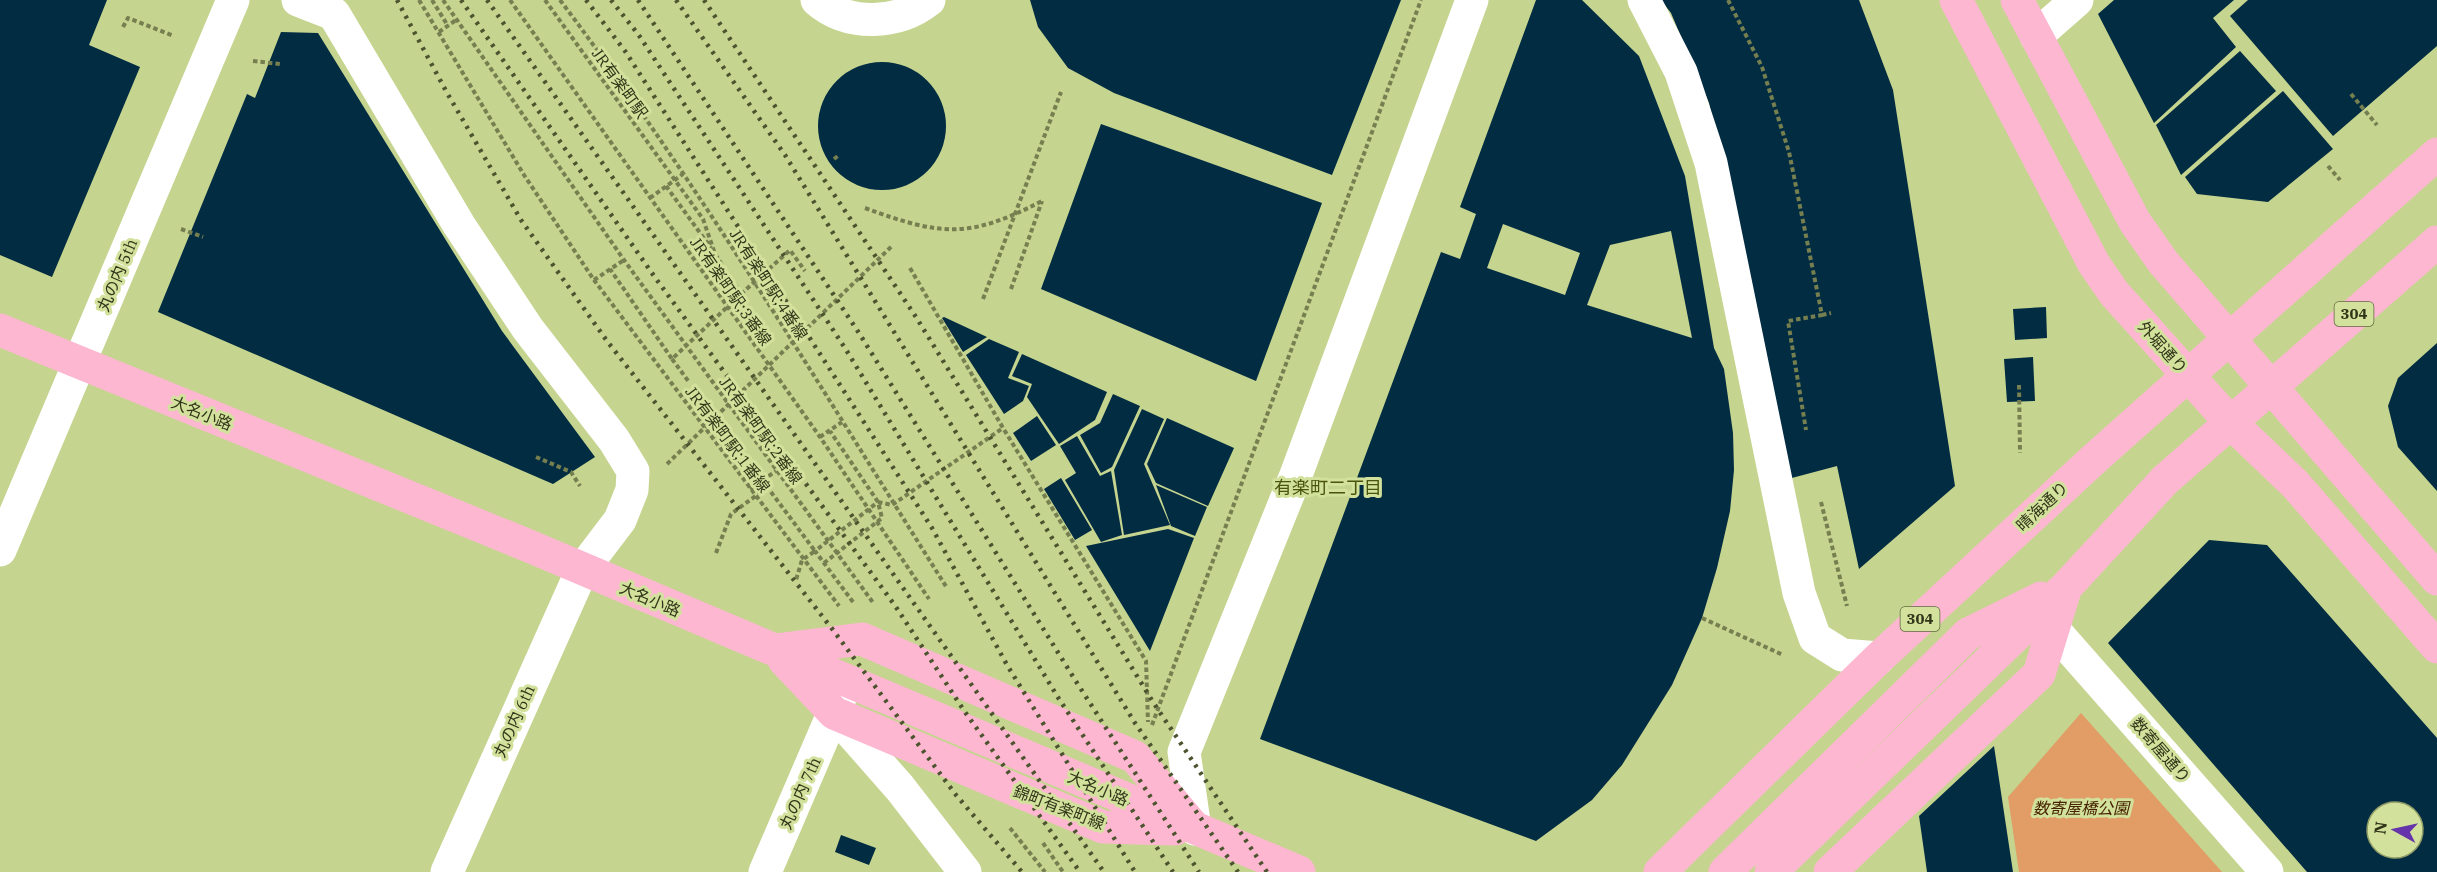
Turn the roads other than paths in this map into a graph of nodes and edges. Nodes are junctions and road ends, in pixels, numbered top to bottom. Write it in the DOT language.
graph roads {
  1 [pos="243,0"];
  2 [pos="298,0"];
  3 [pos="817,0"];
  4 [pos="929,0"];
  5 [pos="1472,0"];
  6 [pos="1644,0"];
  7 [pos="1956,0"];
  8 [pos="2017,0"];
  9 [pos="2077,0"];
  10 [pos="227,14"];
  11 [pos="2036,36"];
  12 [pos="2437,154"];
  13 [pos="2437,242"];
  14 [pos="0,330"];
  15 [pos="2229,339"];
  16 [pos="78,364"];
  17 [pos="2188,375"];
  18 [pos="2273,386"];
  19 [pos="2230,422"];
  20 [pos="0,550"];
  21 [pos="582,570"];
  22 [pos="2437,579"];
  23 [pos="2067,586"];
  24 [pos="2053,629"];
  25 [pos="2437,647"];
  26 [pos="774,650"];
  27 [pos="1879,658"];
  28 [pos="846,682"];
  29 [pos="834,713"];
  30 [pos="1195,829"];
  31 [pos="1836,870"];
  32 [pos="447,872"];
  33 [pos="765,872"];
  34 [pos="965,872"];
  35 [pos="1299,872"];
  36 [pos="1660,872"];
  37 [pos="1725,872"];
  38 [pos="1771,872"];
  39 [pos="2267,872"];
  1 -- 10 [label="street, 丸の内 5th"];
  2 -- 21 [label="street, 丸の内 6th"];
  3 -- 4 [label="street"];
  5 -- 30 [label="street"];
  6 -- 27 [label="street"];
  7 -- 17 [label="main road, 外堀通り"];
  8 -- 11 [label="main road"];
  9 -- 11 [label="street"];
  10 -- 16 [label="street, 丸の内 5th"];
  11 -- 15 [label="main road"];
  12 -- 15 [label="main road, 晴海通り / 304"];
  13 -- 18 [label="main road, 304"];
  14 -- 16 [label="main road, 大名小路"];
  15 -- 17 [label="main road, 晴海通り / 304"];
  15 -- 18 [label="main road"];
  16 -- 20 [label="street, 丸の内 5th"];
  16 -- 21 [label="main road, 大名小路"];
  17 -- 19 [label="main road, 外堀通り"];
  17 -- 27 [label="main road, 晴海通り / 304"];
  18 -- 19 [label="main road, 304"];
  18 -- 22 [label="main road"];
  19 -- 23 [label="main road, 304"];
  19 -- 25 [label="main road, 外堀通り"];
  21 -- 26 [label="main road, 大名小路"];
  21 -- 32 [label="street, 丸の内 6th"];
  23 -- 24 [label="main road, 304"];
  23 -- 37 [label="main road, 304"];
  23 -- 38 [label="main road, 304"];
  24 -- 31 [label="main road, 304"];
  24 -- 39 [label="street, 数寄屋通り"];
  26 -- 28 [label="main road, 大名小路"];
  26 -- 29 [label="main road, 錦町有楽町線"];
  26 -- 30 [label="main road"];
  27 -- 36 [label="main road, 晴海通り / 304"];
  28 -- 29 [label="street, 丸の内 7th"];
  28 -- 30 [label="main road, 大名小路"];
  29 -- 30 [label="main road, 錦町有楽町線"];
  29 -- 33 [label="street, 丸の内 7th"];
  29 -- 34 [label="street"];
  30 -- 35 [label="main road, 大名小路"];
}
